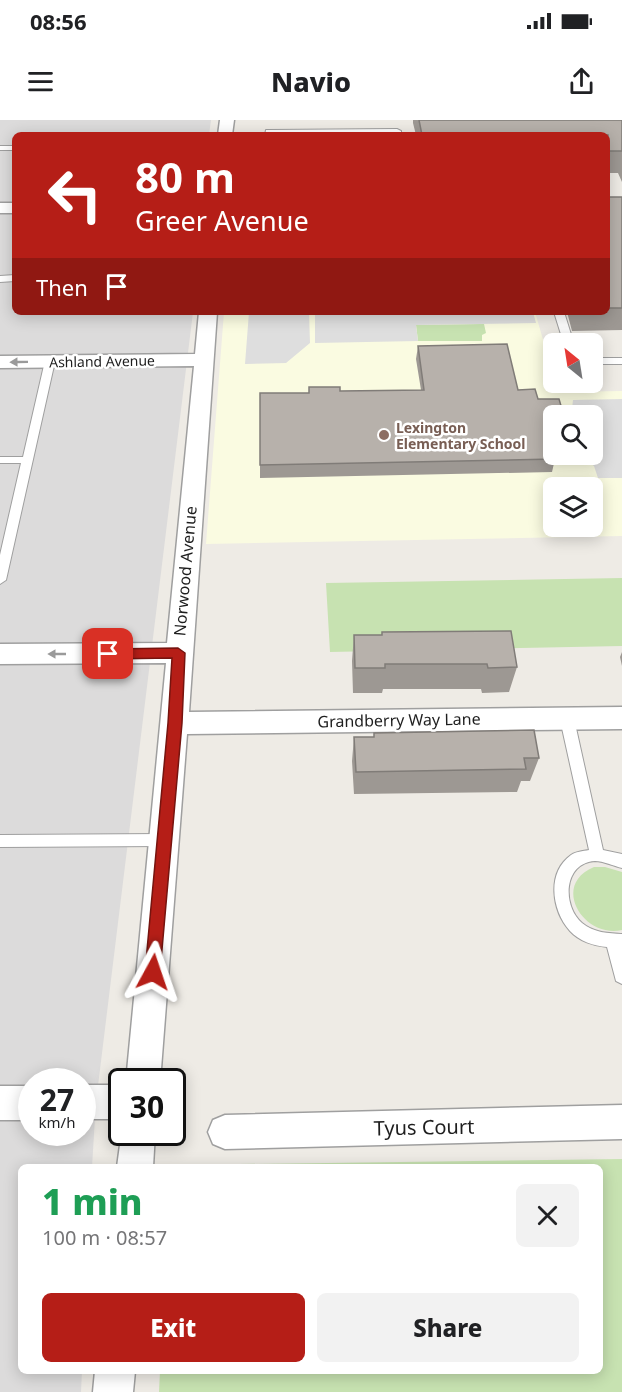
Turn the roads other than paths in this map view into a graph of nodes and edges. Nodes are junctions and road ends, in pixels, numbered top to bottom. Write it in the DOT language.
graph roads {
  1 [pos="269,132"];
  2 [pos="397,132"];
  3 [pos="208,315"];
  4 [pos="560,315"];
  5 [pos="566,333"];
  6 [pos="203,360"];
  7 [pos="50,361"];
  8 [pos="622,361"];
  9 [pos="0,362"];
  10 [pos="603,362"];
  11 [pos="27,459"];
  12 [pos="0,460"];
  13 [pos="0,580"];
  14 [pos="178,653"];
  15 [pos="0,654"];
  16 [pos="622,718"];
  17 [pos="567,719"];
  18 [pos="175,723"];
  19 [pos="164,840"];
  20 [pos="0,841"];
  21 [pos="597,855"];
  22 [pos="622,861"];
  23 [pos="618,942"];
  24 [pos="622,976"];
  25 [pos="143,1068"];
  26 [pos="18,1102"];
  27 [pos="0,1103"];
  28 [pos="622,1122"];
  29 [pos="225,1132"];
  30 [pos="137,1146"];
  31 [pos="135,1164"];
  32 [pos="115,1374"];
  33 [pos="113,1392"];
  1 -- 2 [label="lane"];
  3 -- 6 [label="street, Norwood Avenue"];
  4 -- 5 [label="lane"];
  6 -- 7 [label="street, Ashland Avenue"];
  6 -- 14 [label="street, Norwood Avenue"];
  7 -- 9 [label="street, Ashland Avenue, one-way"];
  7 -- 11 [label="lane"];
  8 -- 10 [label="lane"];
  11 -- 12 [label="lane"];
  11 -- 13 [label="lane"];
  14 -- 15 [label="street, one-way"];
  14 -- 18 [label="street, Norwood Avenue"];
  16 -- 17 [label="street, Grandberry Way Lane"];
  17 -- 18 [label="street, Grandberry Way Lane"];
  17 -- 21 [label="lane"];
  18 -- 19 [label="street, Norwood Avenue"];
  19 -- 20 [label="lane"];
  19 -- 25 [label="street, Norwood Avenue"];
  21 -- 22 [label="lane"];
  21 -- 23 [label="lane"];
  23 -- 24 [label="lane"];
  26 -- 27 [label="street"];
  28 -- 29 [label="street, Tyus Court"];
  30 -- 31 [label="street"];
  32 -- 33 [label="street"];
}
